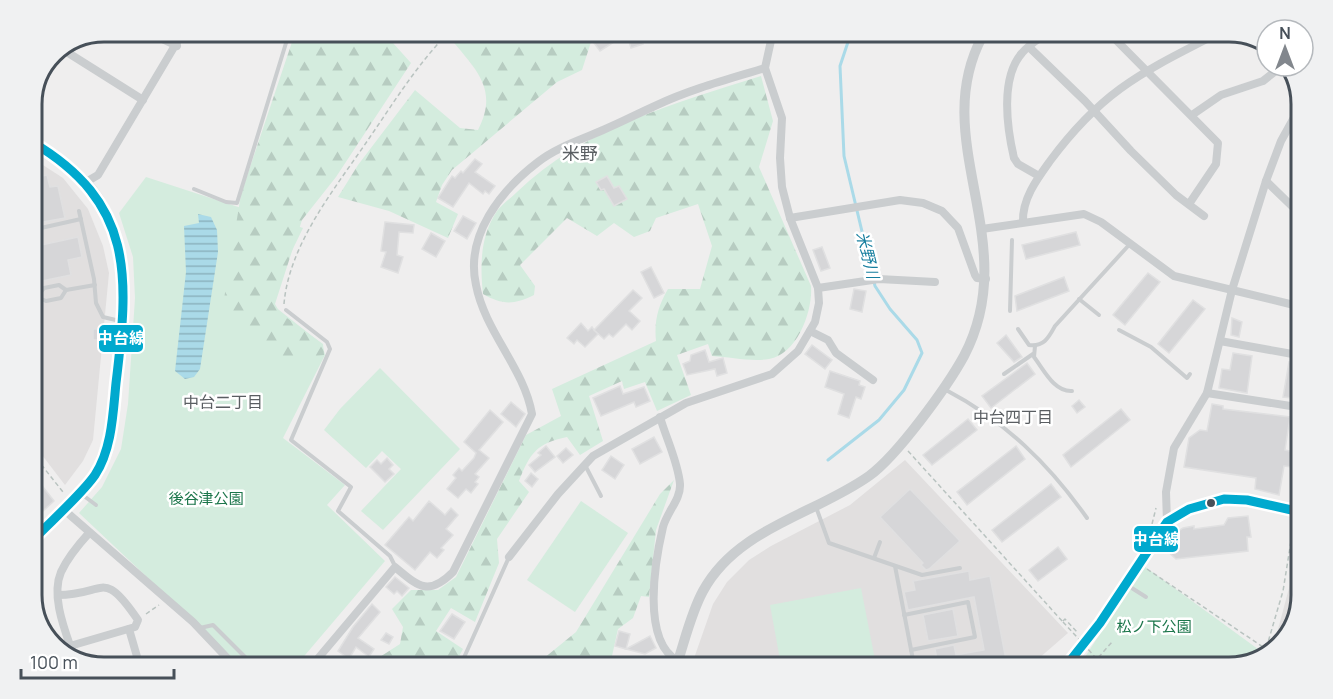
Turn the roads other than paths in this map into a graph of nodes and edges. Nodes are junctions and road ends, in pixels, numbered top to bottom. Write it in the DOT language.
graph roads {
  1 [pos="168,42"];
  2 [pos="179,42"];
  3 [pos="287,42"];
  4 [pos="771,42"];
  5 [pos="980,42"];
  6 [pos="1035,42"];
  7 [pos="1118,42"];
  8 [pos="1201,42"];
  9 [pos="177,46"];
  10 [pos="1029,47"];
  11 [pos="69,53"];
  12 [pos="765,68"];
  13 [pos="1144,71"];
  14 [pos="1267,78"];
  15 [pos="143,100"];
  16 [pos="1093,109"];
  17 [pos="1192,115"];
  18 [pos="1291,125"];
  19 [pos="42,148"];
  20 [pos="1039,176"];
  21 [pos="1266,181"];
  22 [pos="86,182"];
  23 [pos="194,189"];
  24 [pos="1189,204"];
  25 [pos="1291,205"];
  26 [pos="80,211"];
  27 [pos="1204,216"];
  28 [pos="790,218"];
  29 [pos="81,219"];
  30 [pos="1023,222"];
  31 [pos="42,228"];
  32 [pos="982,229"];
  33 [pos="1012,240"];
  34 [pos="1130,244"];
  35 [pos="986,279"];
  36 [pos="935,282"];
  37 [pos="95,285"];
  38 [pos="818,288"];
  39 [pos="66,290"];
  40 [pos="1232,290"];
  41 [pos="42,291"];
  42 [pos="42,299"];
  43 [pos="1079,299"];
  44 [pos="1291,304"];
  45 [pos="285,310"];
  46 [pos="1010,311"];
  47 [pos="1099,315"];
  48 [pos="121,321"];
  49 [pos="1018,329"];
  50 [pos="1119,330"];
  51 [pos="810,331"];
  52 [pos="1220,341"];
  53 [pos="1035,346"];
  54 [pos="1033,354"];
  55 [pos="1291,354"];
  56 [pos="1190,374"];
  57 [pos="1004,375"];
  58 [pos="873,380"];
  59 [pos="942,389"];
  60 [pos="1072,391"];
  61 [pos="1207,393"];
  62 [pos="1291,406"];
  63 [pos="660,417"];
  64 [pos="584,464"];
  65 [pos="80,493"];
  66 [pos="601,496"];
  67 [pos="96,505"];
  68 [pos="816,506"];
  69 [pos="63,509"];
  70 [pos="1291,510"];
  71 [pos="1087,518"];
  72 [pos="1167,522"];
  73 [pos="89,533"];
  74 [pos="42,536"];
  75 [pos="880,542"];
  76 [pos="509,557"];
  77 [pos="874,558"];
  78 [pos="894,565"];
  79 [pos="394,567"];
  80 [pos="960,568"];
  81 [pos="1125,584"];
  82 [pos="58,595"];
  83 [pos="1146,597"];
  84 [pos="904,615"];
  85 [pos="129,629"];
  86 [pos="199,629"];
  87 [pos="70,646"];
  88 [pos="911,650"];
  89 [pos="137,657"];
  90 [pos="226,657"];
  91 [pos="245,657"];
  92 [pos="319,657"];
  93 [pos="464,657"];
  94 [pos="672,657"];
  95 [pos="680,657"];
  96 [pos="912,657"];
  97 [pos="1074,657"];
  1 -- 9 [label="street"];
  2 -- 9 [label="street"];
  3 -- 23 [label="lane"];
  4 -- 12 [label="street"];
  5 -- 32 [label="street"];
  6 -- 10 [label="street"];
  7 -- 13 [label="street"];
  8 -- 13 [label="street"];
  9 -- 15 [label="street"];
  10 -- 16 [label="street"];
  10 -- 20 [label="street"];
  11 -- 15 [label="street"];
  12 -- 28 [label="street"];
  12 -- 79 [label="street"];
  13 -- 16 [label="street"];
  13 -- 17 [label="street"];
  14 -- 17 [label="street"];
  15 -- 22 [label="street"];
  16 -- 20 [label="street"];
  16 -- 24 [label="street"];
  17 -- 24 [label="street"];
  18 -- 21 [label="street"];
  19 -- 22 [label="street"];
  20 -- 30 [label="street"];
  21 -- 25 [label="street"];
  21 -- 40 [label="street"];
  22 -- 48 [label="street"];
  24 -- 27 [label="street"];
  26 -- 29 [label="lane"];
  28 -- 35 [label="street"];
  28 -- 38 [label="street"];
  29 -- 31 [label="lane"];
  29 -- 37 [label="lane"];
  30 -- 32 [label="street"];
  30 -- 34 [label="street"];
  32 -- 35 [label="street"];
  33 -- 46 [label="lane"];
  34 -- 40 [label="street"];
  34 -- 43 [label="lane"];
  35 -- 59 [label="street"];
  36 -- 38 [label="street"];
  37 -- 39 [label="lane"];
  37 -- 48 [label="lane"];
  38 -- 51 [label="street"];
  39 -- 41 [label="lane"];
  39 -- 42 [label="lane"];
  40 -- 44 [label="street"];
  40 -- 52 [label="street"];
  43 -- 47 [label="lane"];
  43 -- 53 [label="lane"];
  45 -- 79 [label="lane"];
  48 -- 65 [label="street"];
  49 -- 53 [label="lane"];
  50 -- 56 [label="lane"];
  51 -- 58 [label="street"];
  51 -- 63 [label="street"];
  52 -- 55 [label="street"];
  52 -- 61 [label="street"];
  53 -- 54 [label="lane"];
  54 -- 57 [label="lane"];
  54 -- 60 [label="lane"];
  59 -- 68 [label="street"];
  59 -- 71 [label="lane"];
  61 -- 62 [label="street"];
  61 -- 72 [label="street"];
  63 -- 64 [label="street"];
  63 -- 94 [label="street"];
  64 -- 66 [label="lane"];
  64 -- 76 [label="street"];
  65 -- 67 [label="lane"];
  65 -- 69 [label="street"];
  68 -- 77 [label="lane"];
  68 -- 95 [label="street"];
  69 -- 73 [label="street"];
  69 -- 74 [label="street"];
  70 -- 72 [label="street"];
  72 -- 81 [label="street"];
  73 -- 82 [label="street"];
  73 -- 86 [label="street"];
  75 -- 77 [label="lane"];
  76 -- 93 [label="lane"];
  77 -- 78 [label="lane"];
  78 -- 80 [label="lane"];
  78 -- 84 [label="lane"];
  79 -- 92 [label="street"];
  81 -- 83 [label="lane"];
  81 -- 97 [label="street"];
  82 -- 85 [label="street"];
  82 -- 87 [label="street"];
  84 -- 88 [label="lane"];
  84 -- 88 [label="lane"];
  85 -- 87 [label="street"];
  85 -- 89 [label="street"];
  86 -- 90 [label="street"];
  86 -- 91 [label="lane"];
  88 -- 96 [label="lane"];
}
